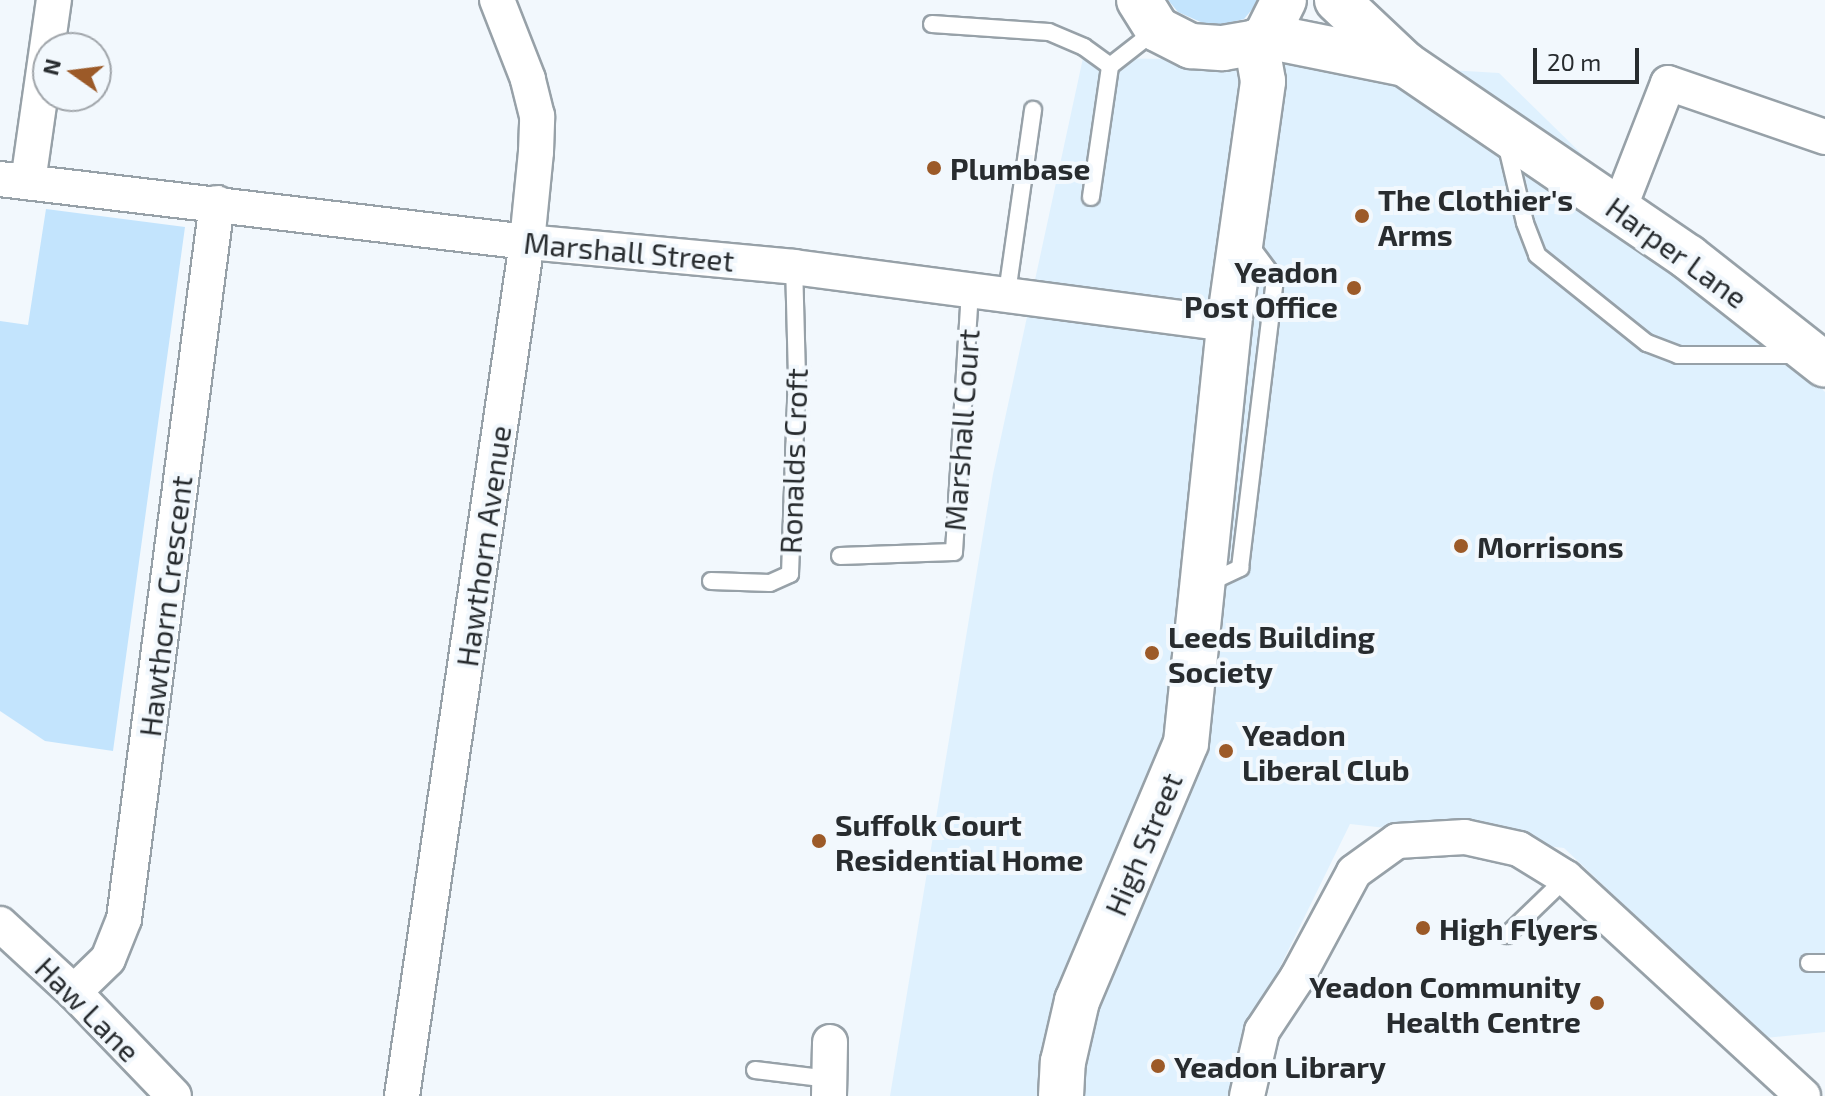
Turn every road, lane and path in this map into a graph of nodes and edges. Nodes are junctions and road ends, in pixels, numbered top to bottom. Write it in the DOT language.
graph roads {
  1 [pos="54,0"];
  2 [pos="497,0"];
  3 [pos="1337,0"];
  4 [pos="1148,14"];
  5 [pos="932,24"];
  6 [pos="1269,26"];
  7 [pos="1405,64"];
  8 [pos="1110,66"];
  9 [pos="1033,110"];
  10 [pos="1502,128"];
  11 [pos="1825,137"];
  12 [pos="14,180"];
  13 [pos="1091,197"];
  14 [pos="217,203"];
  15 [pos="1619,209"];
  16 [pos="1240,233"];
  17 [pos="527,242"];
  18 [pos="794,267"];
  19 [pos="970,289"];
  20 [pos="1007,293"];
  21 [pos="1229,324"];
  22 [pos="1820,360"];
  23 [pos="840,556"];
  24 [pos="711,581"];
  25 [pos="1203,586"];
  26 [pos="1566,878"];
  27 [pos="0,924"];
  28 [pos="1507,935"];
  29 [pos="74,992"];
  30 [pos="830,1042"];
  31 [pos="755,1070"];
  32 [pos="829,1088"];
  33 [pos="174,1096"];
  34 [pos="402,1096"];
  35 [pos="1061,1096"];
  36 [pos="1247,1096"];
  37 [pos="1803,1096"];
  1 -- 12 [label="street, Marshall Street"];
  2 -- 17 [label="street, Hawthorn Avenue"];
  3 -- 7 [label="street, Harper Lane"];
  4 -- 6 [label="street"];
  4 -- 8 [label="lane"];
  5 -- 8 [label="lane"];
  6 -- 7 [label="street, Harper Lane"];
  6 -- 16 [label="street, High Street"];
  7 -- 10 [label="street, Harper Lane"];
  8 -- 13 [label="lane"];
  9 -- 20 [label="lane"];
  10 -- 15 [label="street, Harper Lane"];
  10 -- 22 [label="lane"];
  11 -- 15 [label="street"];
  12 -- 14 [label="street, Marshall Street"];
  14 -- 17 [label="street, Marshall Street"];
  14 -- 29 [label="street, Hawthorn Crescent"];
  15 -- 22 [label="street, Harper Lane"];
  16 -- 21 [label="street, High Street"];
  16 -- 25 [label="lane"];
  17 -- 18 [label="street, Marshall Street"];
  17 -- 34 [label="street, Hawthorn Avenue"];
  18 -- 19 [label="street, Marshall Street"];
  18 -- 24 [label="lane, Ronalds Croft"];
  19 -- 20 [label="street, Marshall Street"];
  19 -- 23 [label="lane, Marshall Court"];
  20 -- 21 [label="street, Marshall Street"];
  21 -- 25 [label="street, High Street"];
  25 -- 35 [label="street, High Street"];
  26 -- 28 [label="lane"];
  26 -- 36 [label="street"];
  26 -- 37 [label="street"];
  27 -- 29 [label="street, Haw Lane"];
  29 -- 33 [label="street, Haw Lane"];
  30 -- 32 [label="street"];
  31 -- 32 [label="lane"];
}
